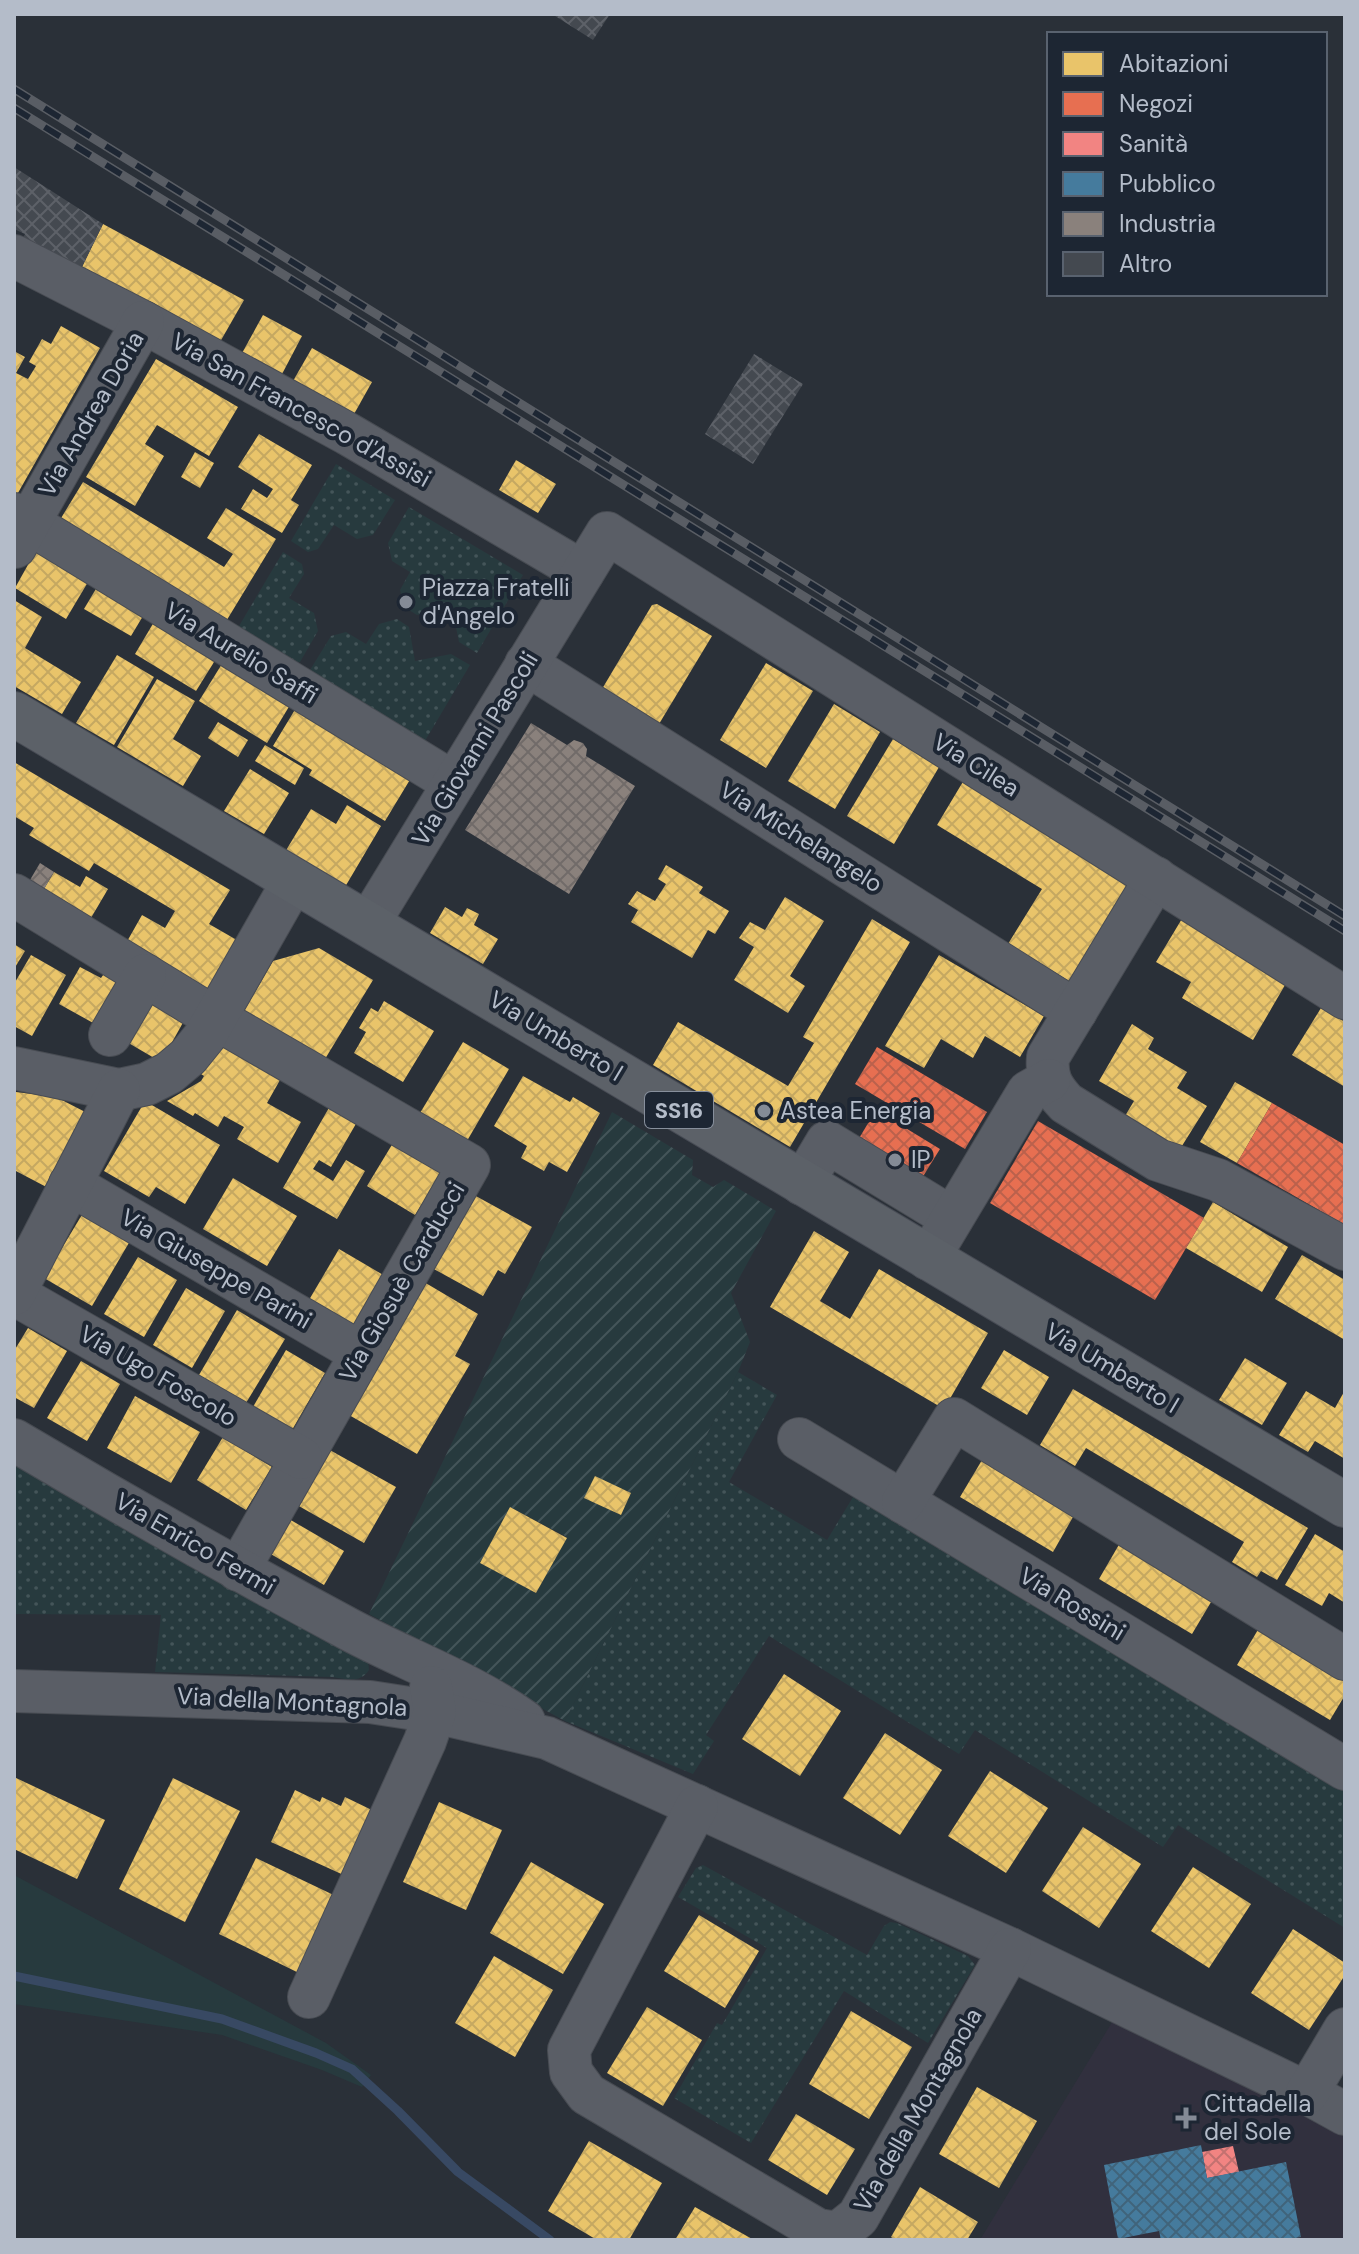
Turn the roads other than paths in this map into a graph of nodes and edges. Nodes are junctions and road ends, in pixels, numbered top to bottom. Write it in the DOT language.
graph roads {
  1 [pos="14,256"];
  2 [pos="143,322"];
  3 [pos="19,528"];
  4 [pos="607,533"];
  5 [pos="583,572"];
  6 [pos="526,664"];
  7 [pos="14,714"];
  8 [pos="454,783"];
  9 [pos="1156,878"];
  10 [pos="294,880"];
  11 [pos="14,895"];
  12 [pos="368,924"];
  13 [pos="145,975"];
  14 [pos="1345,998"];
  15 [pos="1076,1011"];
  16 [pos="215,1018"];
  17 [pos="110,1035"];
  18 [pos="14,1068"];
  19 [pos="1049,1080"];
  20 [pos="119,1090"];
  21 [pos="70,1184"];
  22 [pos="802,1184"];
  23 [pos="952,1218"];
  24 [pos="1345,1249"];
  25 [pos="928,1259"];
  26 [pos="14,1294"];
  27 [pos="361,1353"];
  28 [pos="799,1439"];
  29 [pos="14,1440"];
  30 [pos="301,1458"];
  31 [pos="903,1502"];
  32 [pos="1345,1505"];
  33 [pos="238,1570"];
  34 [pos="377,1644"];
  35 [pos="1345,1659"];
  36 [pos="422,1664"];
  37 [pos="14,1691"];
  38 [pos="370,1702"];
  39 [pos="435,1712"];
  40 [pos="547,1738"];
  41 [pos="1345,1769"];
  42 [pos="697,1806"];
  43 [pos="1010,1949"];
  44 [pos="309,1997"];
  45 [pos="1345,2029"];
  46 [pos="1307,2093"];
  47 [pos="1345,2114"];
  48 [pos="837,2236"];
  1 -- 2 [label="street, Via San Francesco d'Assisi"];
  2 -- 3 [label="street, Via Andrea Doria"];
  2 -- 5 [label="street, Via San Francesco d'Assisi"];
  3 -- 8 [label="street, Via Aurelio Saffi"];
  4 -- 5 [label="street, Via Giovanni Pascoli"];
  4 -- 9 [label="street, Via Cilea"];
  5 -- 6 [label="street, Via Giovanni Pascoli"];
  6 -- 8 [label="street, Via Giovanni Pascoli"];
  6 -- 15 [label="street, Via Michelangelo"];
  7 -- 10 [label="main road, Via Umberto I / SS16"];
  8 -- 12 [label="street, Via Giovanni Pascoli"];
  9 -- 14 [label="street, Via Cilea"];
  9 -- 15 [label="street"];
  10 -- 12 [label="main road, Via Umberto I / SS16"];
  10 -- 16 [label="street"];
  11 -- 13 [label="street"];
  12 -- 22 [label="main road, Via Umberto I / SS16"];
  13 -- 16 [label="street"];
  13 -- 17 [label="street"];
  15 -- 19 [label="street"];
  16 -- 20 [label="street"];
  16 -- 27 [label="street, Via Giosuè Carducci"];
  18 -- 20 [label="street"];
  19 -- 23 [label="street"];
  19 -- 24 [label="street"];
  20 -- 21 [label="street"];
  21 -- 26 [label="street"];
  21 -- 27 [label="street, Via Giuseppe Parini"];
  22 -- 23 [label="street"];
  22 -- 25 [label="main road, Via Umberto I / SS16"];
  23 -- 25 [label="street"];
  25 -- 32 [label="main road, Via Umberto I / SS16"];
  26 -- 30 [label="street, Via Ugo Foscolo"];
  27 -- 30 [label="street, Via Giosuè Carducci"];
  28 -- 31 [label="street, Via Rossini"];
  29 -- 33 [label="street, Via Enrico Fermi"];
  30 -- 33 [label="street, Via Giosuè Carducci"];
  31 -- 35 [label="street"];
  31 -- 41 [label="street, Via Rossini"];
  33 -- 34 [label="street, Via Enrico Fermi"];
  34 -- 36 [label="street, Via Enrico Fermi"];
  34 -- 38 [label="street"];
  36 -- 39 [label="street"];
  36 -- 40 [label="street, Via Enrico Fermi"];
  37 -- 38 [label="street, Via della Montagnola"];
  38 -- 39 [label="street, Via della Montagnola"];
  39 -- 40 [label="street, Via della Montagnola"];
  39 -- 44 [label="street"];
  40 -- 42 [label="street, Via della Montagnola"];
  42 -- 43 [label="street, Via della Montagnola"];
  42 -- 48 [label="street, Via della Montagnola"];
  43 -- 46 [label="street, Via della Montagnola"];
  43 -- 48 [label="street, Via della Montagnola"];
  45 -- 46 [label="street"];
  46 -- 47 [label="street, Via della Montagnola"];
}
